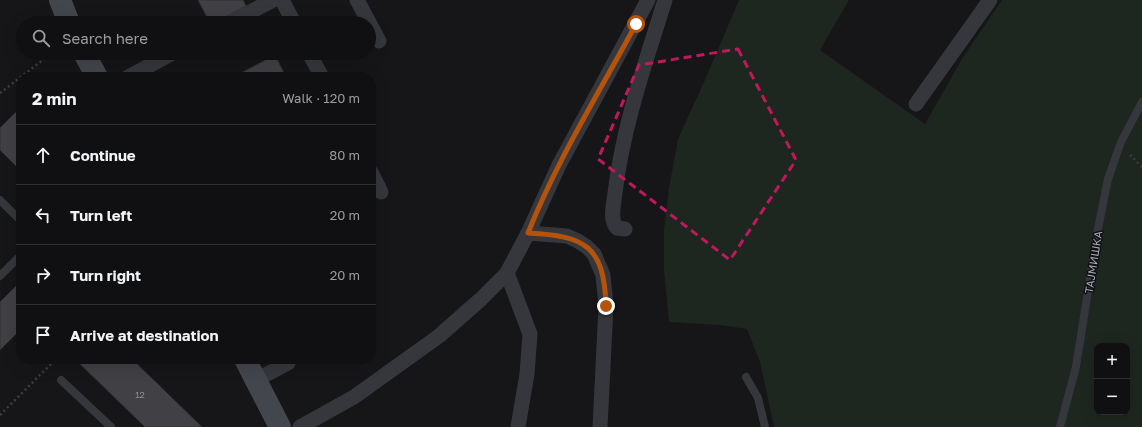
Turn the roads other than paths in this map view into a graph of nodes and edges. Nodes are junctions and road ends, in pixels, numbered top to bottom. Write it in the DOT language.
graph roads {
  1 [pos="52,0"];
  2 [pos="273,0"];
  3 [pos="282,0"];
  4 [pos="358,0"];
  5 [pos="648,0"];
  6 [pos="665,0"];
  7 [pos="990,0"];
  8 [pos="65,14"];
  9 [pos="242,16"];
  10 [pos="290,16"];
  11 [pos="366,16"];
  12 [pos="376,35"];
  13 [pos="379,41"];
  14 [pos="88,60"];
  15 [pos="161,60"];
  16 [pos="313,60"];
  17 [pos="94,72"];
  18 [pos="141,72"];
  19 [pos="319,72"];
  20 [pos="1142,102"];
  21 [pos="916,104"];
  22 [pos="376,181"];
  23 [pos="382,192"];
  24 [pos="0,200"];
  25 [pos="16,216"];
  26 [pos="625,229"];
  27 [pos="528,233"];
  28 [pos="16,259"];
  29 [pos="507,273"];
  30 [pos="0,276"];
  31 [pos="247,364"];
  32 [pos="286,364"];
  33 [pos="746,377"];
  34 [pos="61,380"];
  35 [pos="256,380"];
  36 [pos="111,427"];
  37 [pos="280,427"];
  38 [pos="300,427"];
  39 [pos="518,427"];
  40 [pos="600,427"];
  41 [pos="765,427"];
  42 [pos="1060,427"];
  1 -- 8 [label="street"];
  2 -- 9 [label="street"];
  3 -- 10 [label="street"];
  4 -- 11 [label="street"];
  5 -- 27 [label="street"];
  6 -- 26 [label="street"];
  7 -- 21 [label="street"];
  12 -- 13 [label="street"];
  14 -- 17 [label="street"];
  15 -- 18 [label="street"];
  16 -- 19 [label="street"];
  20 -- 42 [label="lane, ТАЈМИШКА"];
  22 -- 23 [label="street"];
  24 -- 25 [label="lane"];
  27 -- 29 [label="street"];
  27 -- 40 [label="street"];
  28 -- 30 [label="lane"];
  29 -- 38 [label="street"];
  29 -- 39 [label="street"];
  31 -- 35 [label="street"];
  32 -- 35 [label="street"];
  33 -- 41 [label="lane"];
  34 -- 36 [label="lane"];
  35 -- 37 [label="street"];
}
